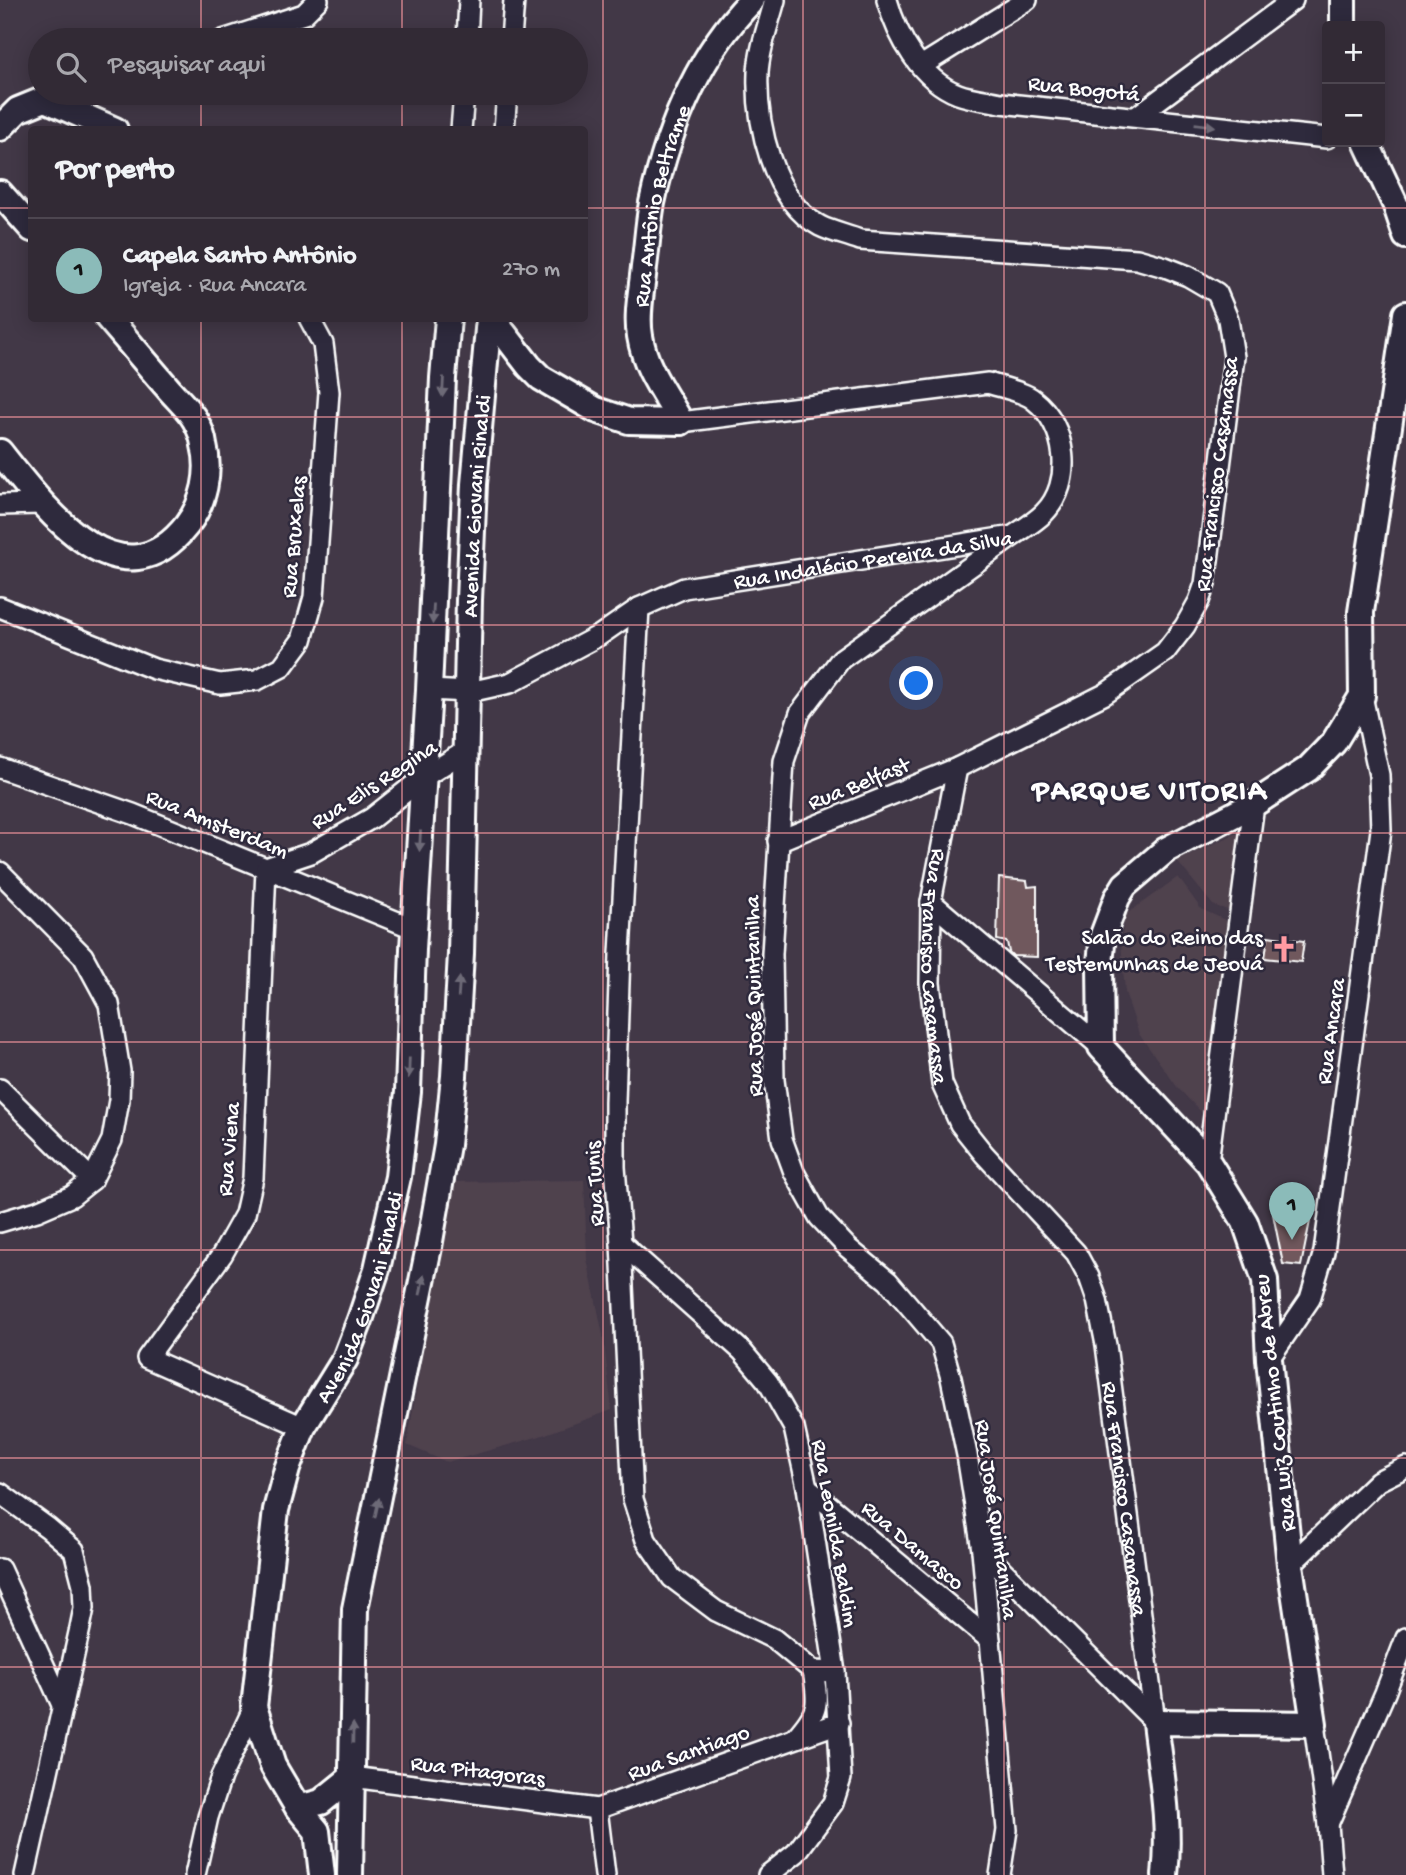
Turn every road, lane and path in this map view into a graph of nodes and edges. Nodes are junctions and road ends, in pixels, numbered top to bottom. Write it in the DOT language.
graph roads {
  1 [pos="318,0"];
  2 [pos="469,0"];
  3 [pos="514,0"];
  4 [pos="751,0"];
  5 [pos="775,0"];
  6 [pos="887,0"];
  7 [pos="1027,0"];
  8 [pos="1293,0"];
  9 [pos="1343,0"];
  10 [pos="1343,21"];
  11 [pos="260,28"];
  12 [pos="468,28"];
  13 [pos="512,28"];
  14 [pos="921,66"];
  15 [pos="31,105"];
  16 [pos="70,105"];
  17 [pos="463,105"];
  18 [pos="506,105"];
  19 [pos="1138,116"];
  20 [pos="108,126"];
  21 [pos="461,126"];
  22 [pos="504,126"];
  23 [pos="0,128"];
  24 [pos="1322,137"];
  25 [pos="1368,147"];
  26 [pos="0,193"];
  27 [pos="28,224"];
  28 [pos="1406,236"];
  29 [pos="1406,314"];
  30 [pos="111,322"];
  31 [pos="311,322"];
  32 [pos="449,322"];
  33 [pos="491,322"];
  34 [pos="497,343"];
  35 [pos="681,422"];
  36 [pos="0,452"];
  37 [pos="41,504"];
  38 [pos="0,505"];
  39 [pos="1013,536"];
  40 [pos="0,607"];
  41 [pos="639,608"];
  42 [pos="429,690"];
  43 [pos="469,692"];
  44 [pos="1362,696"];
  45 [pos="467,750"];
  46 [pos="0,768"];
  47 [pos="957,768"];
  48 [pos="424,778"];
  49 [pos="1254,804"];
  50 [pos="778,841"];
  51 [pos="266,868"];
  52 [pos="0,872"];
  53 [pos="931,902"];
  54 [pos="415,929"];
  55 [pos="1101,1047"];
  56 [pos="0,1089"];
  57 [pos="1208,1162"];
  58 [pos="92,1180"];
  59 [pos="0,1222"];
  60 [pos="621,1243"];
  61 [pos="1269,1359"];
  62 [pos="303,1427"];
  63 [pos="1406,1467"];
  64 [pos="807,1487"];
  65 [pos="0,1493"];
  66 [pos="982,1550"];
  67 [pos="1290,1565"];
  68 [pos="0,1569"];
  69 [pos="1406,1638"];
  70 [pos="990,1640"];
  71 [pos="813,1671"];
  72 [pos="835,1672"];
  73 [pos="64,1707"];
  74 [pos="254,1707"];
  75 [pos="1155,1722"];
  76 [pos="839,1723"];
  77 [pos="1314,1724"];
  78 [pos="796,1738"];
  79 [pos="352,1777"];
  80 [pos="298,1808"];
  81 [pos="597,1809"];
  82 [pos="1328,1824"];
  83 [pos="25,1875"];
  84 [pos="195,1875"];
  85 [pos="322,1875"];
  86 [pos="350,1875"];
  87 [pos="605,1875"];
  88 [pos="768,1875"];
  89 [pos="1000,1875"];
  90 [pos="1165,1875"];
  91 [pos="1332,1875"];
  1 -- 11 [label="street"];
  2 -- 12 [label="street"];
  3 -- 13 [label="street"];
  4 -- 35 [label="street, Rua Antônio Beltrame"];
  5 -- 47 [label="street, Rua Francisco Casamassa"];
  6 -- 14 [label="street, Rua Bogotá"];
  7 -- 14 [label="street"];
  8 -- 19 [label="street"];
  9 -- 10 [label="street"];
  14 -- 19 [label="street, Rua Bogotá"];
  15 -- 23 [label="street"];
  16 -- 20 [label="street"];
  17 -- 21 [label="street"];
  18 -- 22 [label="street"];
  19 -- 24 [label="street, Rua Bogotá, one-way"];
  25 -- 28 [label="street"];
  26 -- 27 [label="street"];
  29 -- 44 [label="street"];
  30 -- 37 [label="street"];
  31 -- 40 [label="street, Rua Bruxelas"];
  32 -- 42 [label="street, Avenida Giovani Rinaldi, one-way"];
  33 -- 34 [label="street, Avenida Giovani Rinaldi"];
  34 -- 35 [label="street, Rua Indalécio Pereira da Silva"];
  34 -- 43 [label="street, Avenida Giovani Rinaldi"];
  35 -- 39 [label="street, Rua Indalécio Pereira da Silva"];
  36 -- 37 [label="street"];
  37 -- 38 [label="street"];
  39 -- 41 [label="street, Rua Indalécio Pereira da Silva"];
  39 -- 50 [label="street, Rua José Quintanilha"];
  41 -- 43 [label="street, Rua Indalécio Pereira da Silva"];
  41 -- 60 [label="street, Rua Tunis"];
  42 -- 43 [label="street"];
  42 -- 48 [label="street, Avenida Giovani Rinaldi"];
  43 -- 45 [label="street, Avenida Giovani Rinaldi"];
  44 -- 49 [label="street"];
  44 -- 61 [label="street, Rua Ancara"];
  45 -- 48 [label="street, Rua Elis Regina"];
  79 -- 45 [label="street, Avenida Giovani Rinaldi, one-way"];
  46 -- 51 [label="street, Rua Amsterdam"];
  47 -- 50 [label="street, Rua Belfast"];
  47 -- 53 [label="street, Rua Francisco Casamassa"];
  48 -- 51 [label="street, Rua Elis Regina"];
  48 -- 54 [label="street, Avenida Giovani Rinaldi, one-way"];
  49 -- 55 [label="street"];
  49 -- 57 [label="street"];
  50 -- 66 [label="street, Rua José Quintanilha"];
  51 -- 54 [label="street, Rua Amsterdam"];
  51 -- 62 [label="street, Rua Viena"];
  52 -- 58 [label="street"];
  53 -- 55 [label="street"];
  53 -- 75 [label="street, Rua Francisco Casamassa"];
  54 -- 62 [label="street, Avenida Giovani Rinaldi, one-way"];
  55 -- 57 [label="street, Rua Luiz Coutinho de Abreu"];
  56 -- 58 [label="street"];
  57 -- 61 [label="street, Rua Luiz Coutinho de Abreu"];
  58 -- 59 [label="street"];
  60 -- 64 [label="street, Rua Leonilda Baldim"];
  60 -- 71 [label="street, Rua Tunis"];
  61 -- 67 [label="street, Rua Luiz Coutinho de Abreu"];
  62 -- 74 [label="street, Avenida Giovani Rinaldi"];
  63 -- 67 [label="street"];
  64 -- 70 [label="street, Rua Damasco"];
  64 -- 72 [label="street, Rua Leonilda Baldim"];
  65 -- 73 [label="street"];
  66 -- 70 [label="street, Rua José Quintanilha"];
  66 -- 75 [label="street"];
  67 -- 77 [label="street, Rua Luiz Coutinho de Abreu"];
  68 -- 73 [label="street"];
  69 -- 82 [label="street"];
  70 -- 89 [label="street, Rua José Quintanilha"];
  71 -- 72 [label="street"];
  71 -- 78 [label="street"];
  72 -- 76 [label="street, Rua Leonilda Baldim"];
  73 -- 83 [label="street"];
  74 -- 80 [label="street, Avenida Giovani Rinaldi"];
  74 -- 84 [label="street"];
  75 -- 77 [label="street"];
  75 -- 90 [label="street, Rua Francisco Casamassa"];
  76 -- 78 [label="street"];
  76 -- 88 [label="street, Rua Leonilda Baldim"];
  77 -- 82 [label="street, Rua Luiz Coutinho de Abreu"];
  78 -- 81 [label="street, Rua Santiago"];
  79 -- 80 [label="street"];
  79 -- 81 [label="street, Rua Pitagoras"];
  79 -- 86 [label="street, Avenida Giovani Rinaldi"];
  80 -- 85 [label="street, Avenida Giovani Rinaldi"];
  81 -- 87 [label="street"];
  82 -- 91 [label="street, Rua Luiz Coutinho de Abreu"];
}
